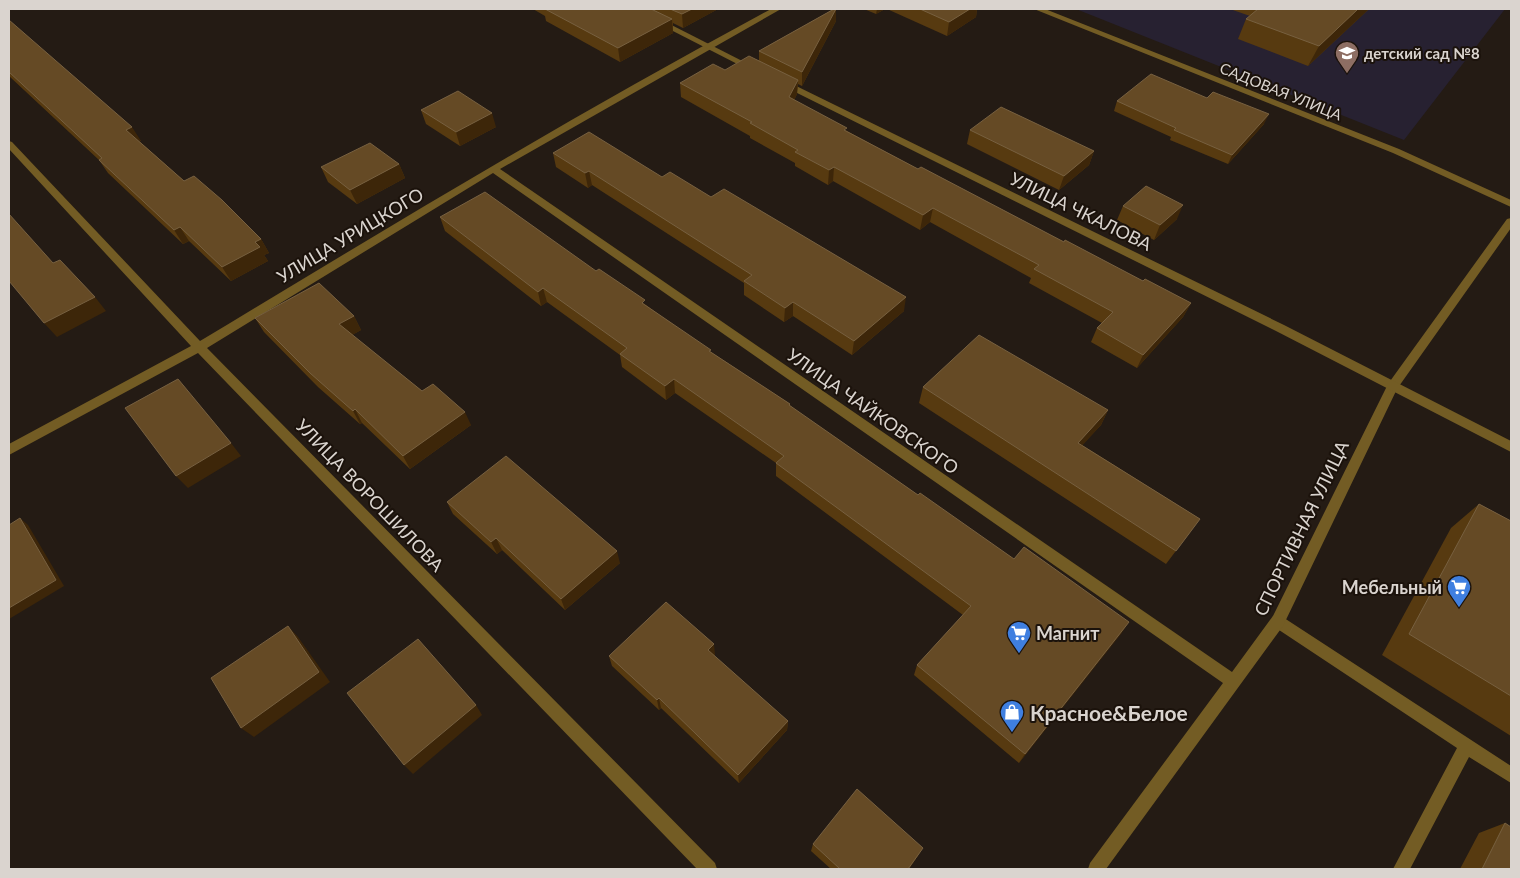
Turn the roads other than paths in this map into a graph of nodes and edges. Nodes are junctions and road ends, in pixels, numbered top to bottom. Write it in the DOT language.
graph roads {
  1 [pos="634,9"];
  2 [pos="777,9"];
  3 [pos="1038,9"];
  4 [pos="708,46"];
  5 [pos="9,144"];
  6 [pos="493,170"];
  7 [pos="1511,204"];
  8 [pos="1511,221"];
  9 [pos="199,347"];
  10 [pos="1392,387"];
  11 [pos="1511,447"];
  12 [pos="9,450"];
  13 [pos="1278,621"];
  14 [pos="1234,682"];
  15 [pos="1466,747"];
  16 [pos="1511,775"];
  17 [pos="709,869"];
  18 [pos="1096,869"];
  19 [pos="1401,869"];
  1 -- 4 [label="street, УЛИЦА ЧКАЛОВА"];
  2 -- 4 [label="street, УЛИЦА УРИЦКОГО"];
  3 -- 7 [label="street, САДОВАЯ УЛИЦА"];
  4 -- 6 [label="street, УЛИЦА УРИЦКОГО"];
  4 -- 10 [label="street, УЛИЦА ЧКАЛОВА"];
  5 -- 9 [label="street, УЛИЦА ВОРОШИЛОВА"];
  6 -- 9 [label="street, УЛИЦА УРИЦКОГО"];
  6 -- 14 [label="street, УЛИЦА ЧАЙКОВСКОГО"];
  8 -- 10 [label="street, СПОРТИВНАЯ УЛИЦА"];
  9 -- 12 [label="street, УЛИЦА УРИЦКОГО"];
  9 -- 17 [label="street, УЛИЦА ВОРОШИЛОВА"];
  10 -- 11 [label="street, УЛИЦА ЧКАЛОВА"];
  10 -- 13 [label="street, СПОРТИВНАЯ УЛИЦА"];
  13 -- 14 [label="street, СПОРТИВНАЯ УЛИЦА"];
  13 -- 15 [label="street"];
  14 -- 18 [label="street, СПОРТИВНАЯ УЛИЦА"];
  15 -- 16 [label="street"];
  15 -- 19 [label="street"];
}
